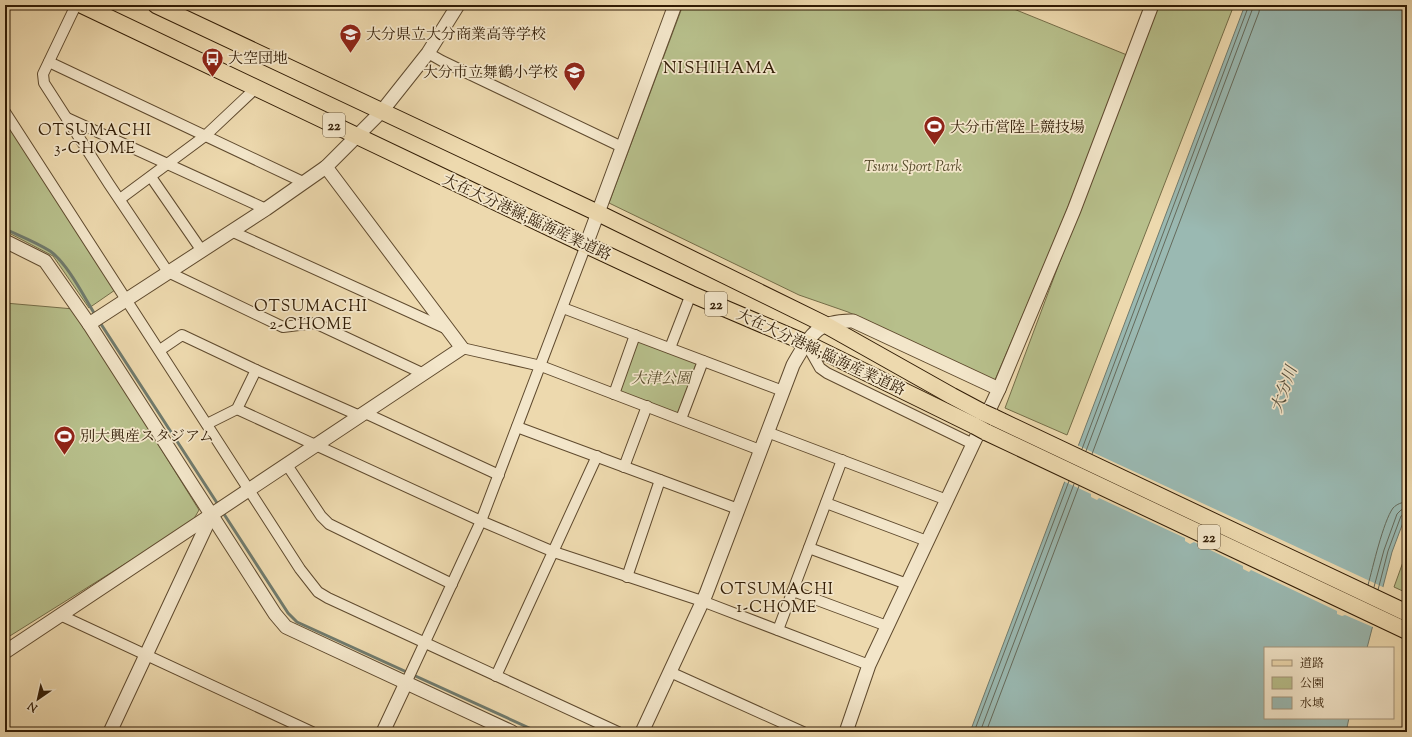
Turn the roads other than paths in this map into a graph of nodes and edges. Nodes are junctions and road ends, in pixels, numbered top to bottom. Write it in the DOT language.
graph roads {
  1 [pos="76,5"];
  2 [pos="82,5"];
  3 [pos="156,5"];
  4 [pos="458,5"];
  5 [pos="675,5"];
  6 [pos="1152,5"];
  7 [pos="428,53"];
  8 [pos="49,62"];
  9 [pos="256,88"];
  10 [pos="382,111"];
  11 [pos="5,112"];
  12 [pos="67,118"];
  13 [pos="205,136"];
  14 [pos="357,136"];
  15 [pos="622,147"];
  16 [pos="168,165"];
  17 [pos="326,167"];
  18 [pos="152,177"];
  19 [pos="303,182"];
  20 [pos="120,199"];
  21 [pos="266,209"];
  22 [pos="598,213"];
  23 [pos="231,231"];
  24 [pos="5,241"];
  25 [pos="586,245"];
  26 [pos="202,250"];
  27 [pos="168,272"];
  28 [pos="691,294"];
  29 [pos="127,299"];
  30 [pos="563,308"];
  31 [pos="89,324"];
  32 [pos="824,324"];
  33 [pos="449,330"];
  34 [pos="635,335"];
  35 [pos="806,343"];
  36 [pos="462,348"];
  37 [pos="670,348"];
  38 [pos="160,350"];
  39 [pos="703,361"];
  40 [pos="541,366"];
  41 [pos="256,370"];
  42 [pos="424,374"];
  43 [pos="999,389"];
  44 [pos="783,390"];
  45 [pos="614,394"];
  46 [pos="647,406"];
  47 [pos="237,409"];
  48 [pos="363,415"];
  49 [pos="680,419"];
  50 [pos="207,424"];
  51 [pos="517,427"];
  52 [pos="767,432"];
  53 [pos="973,444"];
  54 [pos="316,446"];
  55 [pos="760,450"];
  56 [pos="597,456"];
  57 [pos="842,460"];
  58 [pos="287,465"];
  59 [pos="624,466"];
  60 [pos="499,475"];
  61 [pos="660,480"];
  62 [pos="250,490"];
  63 [pos="947,500"];
  64 [pos="826,503"];
  65 [pos="738,509"];
  66 [pos="218,512"];
  67 [pos="482,521"];
  68 [pos="927,542"];
  69 [pos="809,548"];
  70 [pos="554,552"];
  71 [pos="627,577"];
  72 [pos="452,584"];
  73 [pos="907,584"];
  74 [pos="793,591"];
  75 [pos="702,602"];
  76 [pos="1407,613"];
  77 [pos="60,615"];
  78 [pos="887,626"];
  79 [pos="778,630"];
  80 [pos="1407,631"];
  81 [pos="424,643"];
  82 [pos="5,652"];
  83 [pos="146,655"];
  84 [pos="868,665"];
  85 [pos="670,672"];
  86 [pos="496,676"];
  87 [pos="409,677"];
  88 [pos="110,732"];
  89 [pos="312,732"];
  90 [pos="383,732"];
  91 [pos="512,732"];
  92 [pos="618,732"];
  93 [pos="642,732"];
  94 [pos="803,732"];
  95 [pos="846,732"];
  1 -- 8 [label="street"];
  2 -- 9 [label="main road, 大在大分港線;臨海産業道路 / 22"];
  3 -- 10 [label="main road, 大在大分港線;臨海産業道路 / 22"];
  4 -- 7 [label="street"];
  5 -- 15 [label="street"];
  6 -- 43 [label="street"];
  7 -- 10 [label="street"];
  7 -- 15 [label="street"];
  8 -- 12 [label="street"];
  8 -- 13 [label="street"];
  9 -- 13 [label="street"];
  9 -- 14 [label="main road, 大在大分港線;臨海産業道路 / 22"];
  10 -- 14 [label="street"];
  10 -- 22 [label="main road, 大在大分港線;臨海産業道路 / 22"];
  11 -- 29 [label="street"];
  12 -- 16 [label="street"];
  12 -- 20 [label="street"];
  13 -- 16 [label="street"];
  13 -- 19 [label="street"];
  14 -- 17 [label="street"];
  14 -- 25 [label="main road, 大在大分港線;臨海産業道路 / 22"];
  15 -- 22 [label="street"];
  16 -- 18 [label="street"];
  16 -- 21 [label="street"];
  17 -- 19 [label="street"];
  17 -- 33 [label="street"];
  18 -- 20 [label="street"];
  18 -- 26 [label="street"];
  19 -- 21 [label="street"];
  20 -- 27 [label="street"];
  21 -- 23 [label="street"];
  22 -- 25 [label="street"];
  22 -- 32 [label="main road, 大在大分港線;臨海産業道路 / 22"];
  23 -- 26 [label="street"];
  23 -- 33 [label="street"];
  24 -- 31 [label="street"];
  25 -- 28 [label="main road, 大在大分港線;臨海産業道路 / 22"];
  25 -- 30 [label="street"];
  26 -- 27 [label="street"];
  27 -- 29 [label="street"];
  27 -- 42 [label="street"];
  28 -- 35 [label="main road, 大在大分港線;臨海産業道路 / 22"];
  28 -- 37 [label="street"];
  29 -- 31 [label="street"];
  29 -- 38 [label="street"];
  30 -- 34 [label="street"];
  30 -- 40 [label="street"];
  31 -- 66 [label="street"];
  32 -- 35 [label="street"];
  32 -- 43 [label="street"];
  32 -- 76 [label="main road, 大在大分港線;臨海産業道路 / 22"];
  33 -- 36 [label="street"];
  34 -- 37 [label="street"];
  34 -- 45 [label="street"];
  35 -- 44 [label="street"];
  35 -- 53 [label="street"];
  35 -- 80 [label="main road, 大在大分港線;臨海産業道路 / 22"];
  36 -- 40 [label="street"];
  36 -- 42 [label="street"];
  37 -- 39 [label="street"];
  38 -- 41 [label="street"];
  38 -- 50 [label="street"];
  39 -- 44 [label="street"];
  39 -- 49 [label="street"];
  40 -- 45 [label="street"];
  40 -- 51 [label="street"];
  41 -- 47 [label="street"];
  41 -- 48 [label="street"];
  42 -- 48 [label="street"];
  43 -- 53 [label="street"];
  44 -- 52 [label="street"];
  45 -- 46 [label="street"];
  46 -- 49 [label="street"];
  46 -- 59 [label="street"];
  47 -- 50 [label="street"];
  47 -- 54 [label="street"];
  48 -- 54 [label="street"];
  48 -- 60 [label="street"];
  49 -- 55 [label="street"];
  50 -- 62 [label="street"];
  51 -- 56 [label="street"];
  51 -- 60 [label="street"];
  52 -- 55 [label="street"];
  52 -- 57 [label="street"];
  53 -- 63 [label="street"];
  54 -- 58 [label="street"];
  54 -- 67 [label="street"];
  55 -- 65 [label="street"];
  56 -- 59 [label="street"];
  56 -- 70 [label="street"];
  57 -- 63 [label="street"];
  57 -- 64 [label="street"];
  58 -- 62 [label="street"];
  58 -- 72 [label="street"];
  59 -- 61 [label="street"];
  60 -- 67 [label="street"];
  61 -- 65 [label="street"];
  61 -- 71 [label="street"];
  62 -- 66 [label="street"];
  62 -- 81 [label="street"];
  63 -- 68 [label="street"];
  64 -- 68 [label="street"];
  64 -- 69 [label="street"];
  65 -- 75 [label="street"];
  66 -- 77 [label="street"];
  66 -- 83 [label="street"];
  66 -- 87 [label="street"];
  67 -- 70 [label="street"];
  67 -- 72 [label="street"];
  68 -- 73 [label="street"];
  69 -- 73 [label="street"];
  69 -- 74 [label="street"];
  70 -- 71 [label="street"];
  70 -- 86 [label="street"];
  71 -- 75 [label="street"];
  72 -- 81 [label="street"];
  73 -- 78 [label="street"];
  74 -- 78 [label="street"];
  74 -- 79 [label="street"];
  75 -- 79 [label="street"];
  75 -- 85 [label="street"];
  77 -- 82 [label="street"];
  77 -- 83 [label="street"];
  78 -- 84 [label="street"];
  79 -- 84 [label="street"];
  81 -- 86 [label="street"];
  81 -- 87 [label="street"];
  83 -- 88 [label="street"];
  83 -- 89 [label="street"];
  84 -- 95 [label="street"];
  85 -- 93 [label="street"];
  85 -- 94 [label="street"];
  86 -- 92 [label="street"];
  87 -- 90 [label="street"];
  87 -- 91 [label="street"];
}
